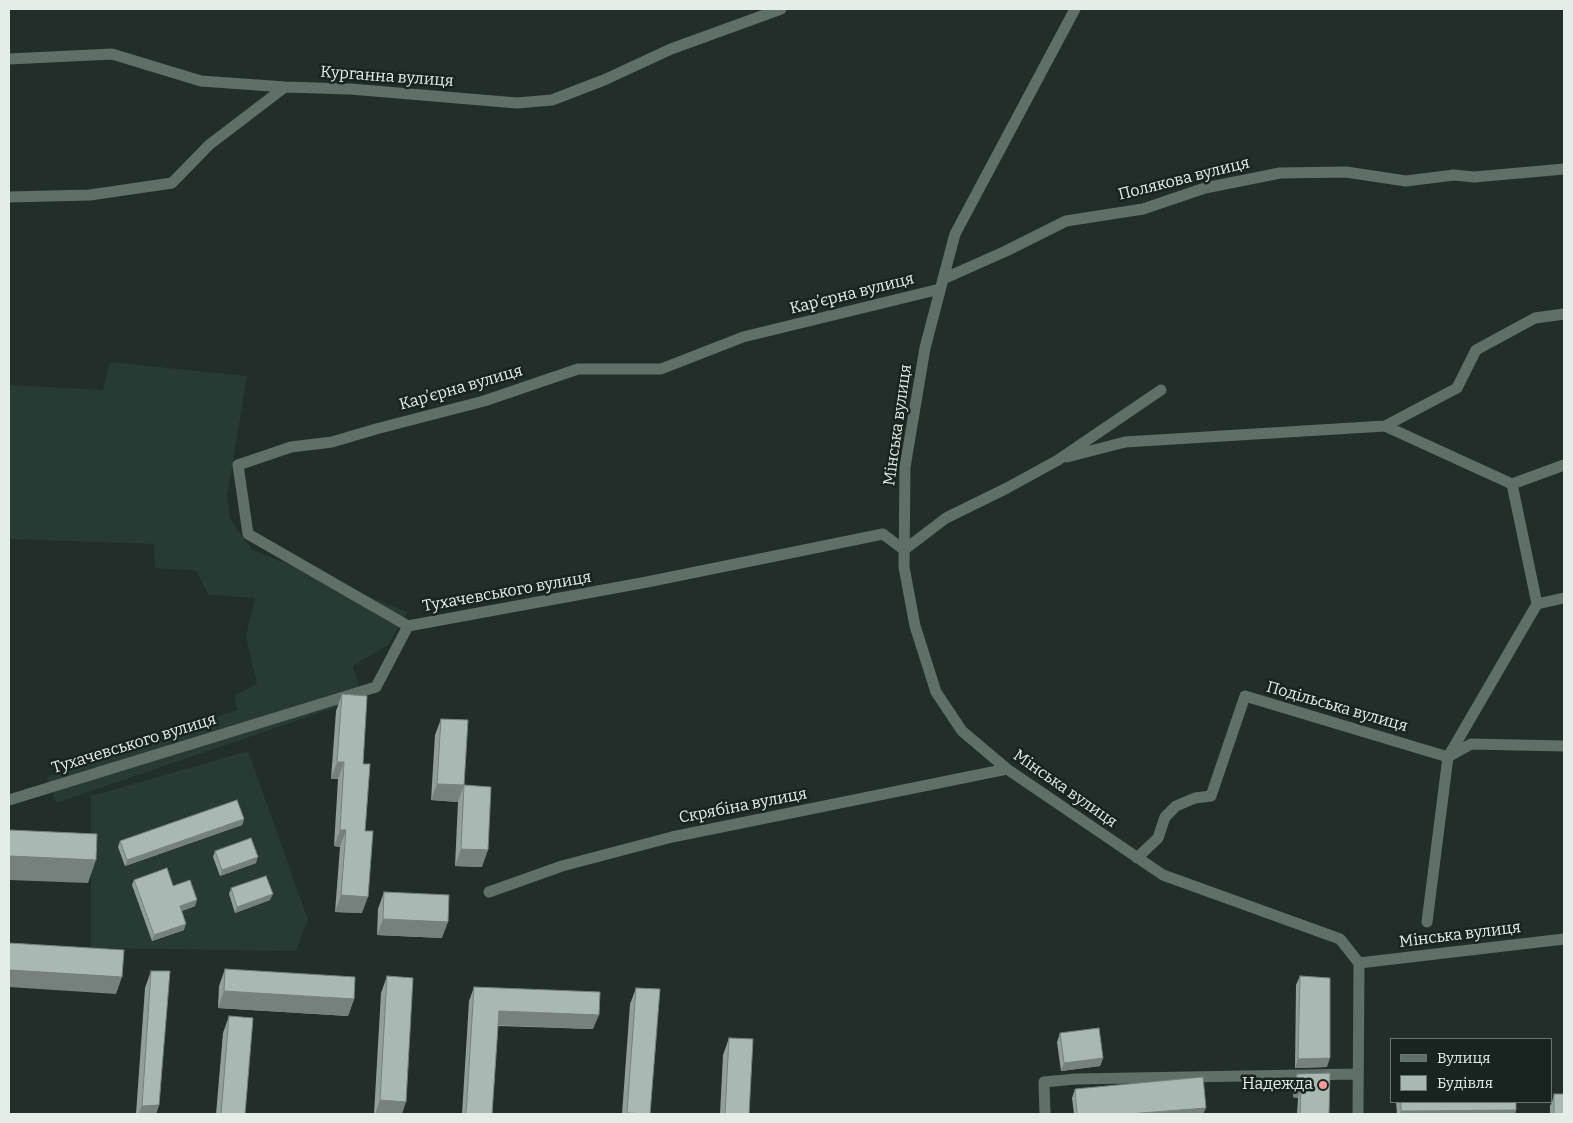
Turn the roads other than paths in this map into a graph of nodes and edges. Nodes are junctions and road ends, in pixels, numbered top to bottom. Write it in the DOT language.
graph roads {
  1 [pos="781,9"];
  2 [pos="1075,9"];
  3 [pos="9,59"];
  4 [pos="285,87"];
  5 [pos="1564,169"];
  6 [pos="9,197"];
  7 [pos="942,284"];
  8 [pos="1564,314"];
  9 [pos="1161,390"];
  10 [pos="1385,426"];
  11 [pos="1058,460"];
  12 [pos="1564,465"];
  13 [pos="1512,484"];
  14 [pos="904,550"];
  15 [pos="1564,598"];
  16 [pos="1537,604"];
  17 [pos="408,626"];
  18 [pos="1564,746"];
  19 [pos="1448,756"];
  20 [pos="1007,769"];
  21 [pos="9,800"];
  22 [pos="1137,858"];
  23 [pos="489,892"];
  24 [pos="1427,922"];
  25 [pos="1564,940"];
  26 [pos="1359,963"];
  27 [pos="1358,1074"];
  28 [pos="1045,1114"];
  29 [pos="1358,1114"];
  1 -- 4 [label="street, Курганна вулиця"];
  2 -- 7 [label="street, Мінська вулиця"];
  3 -- 4 [label="street, Курганна вулиця"];
  4 -- 6 [label="street"];
  5 -- 7 [label="street, Полякова вулиця"];
  7 -- 14 [label="street, Мінська вулиця"];
  7 -- 17 [label="street, Кар’єрна вулиця"];
  8 -- 10 [label="street"];
  9 -- 11 [label="street"];
  10 -- 11 [label="street"];
  10 -- 13 [label="street"];
  11 -- 14 [label="street"];
  12 -- 13 [label="street"];
  13 -- 16 [label="street"];
  14 -- 17 [label="street, Тухачевського вулиця"];
  14 -- 20 [label="street, Мінська вулиця"];
  15 -- 16 [label="street"];
  16 -- 19 [label="street"];
  17 -- 21 [label="street, Тухачевського вулиця"];
  18 -- 19 [label="street"];
  19 -- 22 [label="street, Подільська вулиця"];
  19 -- 24 [label="street"];
  20 -- 22 [label="street, Мінська вулиця"];
  20 -- 23 [label="street, Скрябіна вулиця"];
  22 -- 26 [label="street, Мінська вулиця"];
  25 -- 26 [label="street, Мінська вулиця"];
  26 -- 27 [label="street"];
  27 -- 28 [label="street"];
  27 -- 29 [label="street"];
}
